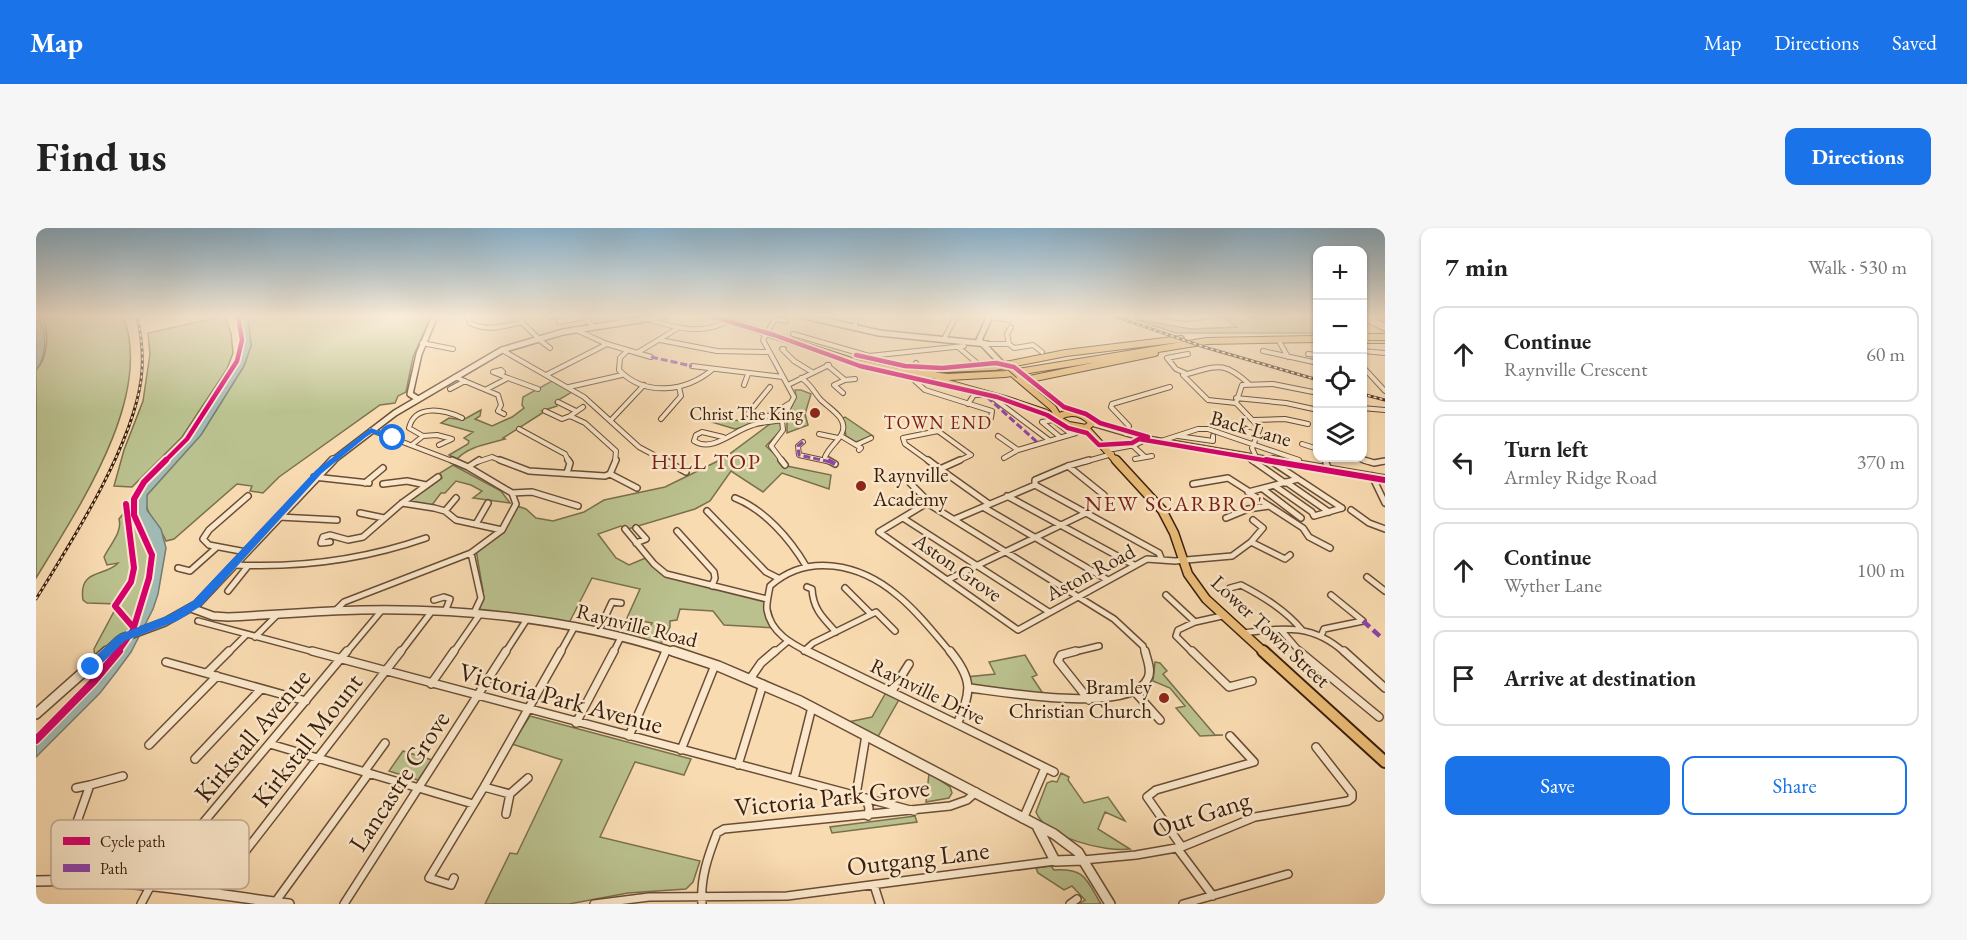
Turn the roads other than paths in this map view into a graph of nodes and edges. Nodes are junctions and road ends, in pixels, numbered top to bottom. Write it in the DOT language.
graph roads {
  1 [pos="958,347"];
  2 [pos="421,348"];
  3 [pos="448,348"];
  4 [pos="508,348"];
  5 [pos="600,348"];
  6 [pos="617,348"];
  7 [pos="646,348"];
  8 [pos="701,348"];
  9 [pos="766,348"];
  10 [pos="815,348"];
  11 [pos="840,348"];
  12 [pos="947,348"];
  13 [pos="952,348"];
  14 [pos="979,348"];
  15 [pos="987,348"];
  16 [pos="988,348"];
  17 [pos="1036,348"];
  18 [pos="1107,348"];
  19 [pos="1145,348"];
  20 [pos="1158,348"];
  21 [pos="1186,348"];
  22 [pos="1283,348"];
  23 [pos="453,349"];
  24 [pos="784,349"];
  25 [pos="502,350"];
  26 [pos="627,351"];
  27 [pos="1263,351"];
  28 [pos="1367,351"];
  29 [pos="768,352"];
  30 [pos="1042,352"];
  31 [pos="637,353"];
  32 [pos="1385,353"];
  33 [pos="1188,354"];
  34 [pos="1308,354"];
  35 [pos="1313,355"];
  36 [pos="651,357"];
  37 [pos="1288,357"];
  38 [pos="996,358"];
  39 [pos="1313,362"];
  40 [pos="916,363"];
  41 [pos="692,366"];
  42 [pos="1007,366"];
  43 [pos="712,369"];
  44 [pos="894,370"];
  45 [pos="1367,371"];
  46 [pos="812,372"];
  47 [pos="1185,373"];
  48 [pos="500,374"];
  49 [pos="748,374"];
  50 [pos="546,375"];
  51 [pos="622,375"];
  52 [pos="1016,375"];
  53 [pos="455,377"];
  54 [pos="783,377"];
  55 [pos="508,378"];
  56 [pos="801,378"];
  57 [pos="855,379"];
  58 [pos="845,380"];
  59 [pos="465,381"];
  60 [pos="916,381"];
  61 [pos="943,382"];
  62 [pos="1027,382"];
  63 [pos="790,384"];
  64 [pos="1249,384"];
  65 [pos="644,385"];
  66 [pos="744,386"];
  67 [pos="569,387"];
  68 [pos="679,387"];
  69 [pos="771,387"];
  70 [pos="1170,387"];
  71 [pos="450,389"];
  72 [pos="487,389"];
  73 [pos="538,389"];
  74 [pos="1385,391"];
  75 [pos="1313,392"];
  76 [pos="843,393"];
  77 [pos="941,394"];
  78 [pos="418,399"];
  79 [pos="1236,400"];
  80 [pos="558,402"];
  81 [pos="791,402"];
  82 [pos="968,404"];
  83 [pos="583,407"];
  84 [pos="1367,408"];
  85 [pos="1313,409"];
  86 [pos="1385,410"];
  87 [pos="545,411"];
  88 [pos="576,411"];
  89 [pos="1071,412"];
  90 [pos="504,414"];
  91 [pos="570,416"];
  92 [pos="462,418"];
  93 [pos="991,418"];
  94 [pos="612,419"];
  95 [pos="661,419"];
  96 [pos="1061,419"];
  97 [pos="782,420"];
  98 [pos="1253,420"];
  99 [pos="1227,424"];
  100 [pos="1308,424"];
  101 [pos="1085,427"];
  102 [pos="519,429"];
  103 [pos="371,430"];
  104 [pos="819,434"];
  105 [pos="1071,434"];
  106 [pos="1126,434"];
  107 [pos="1258,435"];
  108 [pos="423,436"];
  109 [pos="998,436"];
  110 [pos="1176,436"];
  111 [pos="1213,436"];
  112 [pos="723,437"];
  113 [pos="839,437"];
  114 [pos="1060,437"];
  115 [pos="872,438"];
  116 [pos="1147,439"];
  117 [pos="1049,440"];
  118 [pos="1159,441"];
  119 [pos="803,442"];
  120 [pos="1253,443"];
  121 [pos="413,444"];
  122 [pos="1302,444"];
  123 [pos="439,445"];
  124 [pos="1132,446"];
  125 [pos="1313,448"];
  126 [pos="1018,450"];
  127 [pos="1110,452"];
  128 [pos="1152,456"];
  129 [pos="1245,456"];
  130 [pos="825,457"];
  131 [pos="1146,457"];
  132 [pos="1256,457"];
  133 [pos="1004,458"];
  134 [pos="1135,459"];
  135 [pos="1269,460"];
  136 [pos="1299,460"];
  137 [pos="1367,461"];
  138 [pos="1385,461"];
  139 [pos="1326,462"];
  140 [pos="835,464"];
  141 [pos="785,465"];
  142 [pos="1068,466"];
  143 [pos="468,467"];
  144 [pos="383,468"];
  145 [pos="940,469"];
  146 [pos="1329,470"];
  147 [pos="686,472"];
  148 [pos="567,473"];
  149 [pos="610,474"];
  150 [pos="1372,476"];
  151 [pos="314,477"];
  152 [pos="438,477"];
  153 [pos="1385,478"];
  154 [pos="1298,479"];
  155 [pos="910,483"];
  156 [pos="1286,483"];
  157 [pos="383,484"];
  158 [pos="1193,484"];
  159 [pos="426,485"];
  160 [pos="1035,485"];
  161 [pos="1275,486"];
  162 [pos="637,488"];
  163 [pos="1263,489"];
  164 [pos="1249,492"];
  165 [pos="512,493"];
  166 [pos="1104,495"];
  167 [pos="248,496"];
  168 [pos="1007,496"];
  169 [pos="456,498"];
  170 [pos="735,498"];
  171 [pos="402,503"];
  172 [pos="488,503"];
  173 [pos="927,503"];
  174 [pos="1385,503"];
  175 [pos="578,506"];
  176 [pos="986,506"];
  177 [pos="1269,506"];
  178 [pos="1351,510"];
  179 [pos="445,511"];
  180 [pos="707,511"];
  181 [pos="1329,512"];
  182 [pos="360,513"];
  183 [pos="483,513"];
  184 [pos="1086,513"];
  185 [pos="492,514"];
  186 [pos="279,517"];
  187 [pos="384,518"];
  188 [pos="903,518"];
  189 [pos="1226,518"];
  190 [pos="1301,518"];
  191 [pos="955,519"];
  192 [pos="337,520"];
  193 [pos="1253,520"];
  194 [pos="476,524"];
  195 [pos="1061,525"];
  196 [pos="636,528"];
  197 [pos="625,529"];
  198 [pos="1385,529"];
  199 [pos="502,530"];
  200 [pos="677,531"];
  201 [pos="426,538"];
  202 [pos="1034,538"];
  203 [pos="330,542"];
  204 [pos="1251,542"];
  205 [pos="636,543"];
  206 [pos="217,547"];
  207 [pos="1330,548"];
  208 [pos="246,552"];
  209 [pos="1006,552"];
  210 [pos="471,553"];
  211 [pos="1290,555"];
  212 [pos="1161,558"];
  213 [pos="1182,558"];
  214 [pos="235,565"];
  215 [pos="1134,565"];
  216 [pos="248,566"];
  217 [pos="806,566"];
  218 [pos="978,566"];
  219 [pos="178,568"];
  220 [pos="1367,577"];
  221 [pos="778,578"];
  222 [pos="1106,579"];
  223 [pos="947,580"];
  224 [pos="712,586"];
  225 [pos="807,587"];
  226 [pos="845,588"];
  227 [pos="1230,588"];
  228 [pos="228,591"];
  229 [pos="1385,591"];
  230 [pos="1077,596"];
  231 [pos="1166,596"];
  232 [pos="1334,597"];
  233 [pos="767,599"];
  234 [pos="856,599"];
  235 [pos="434,600"];
  236 [pos="621,603"];
  237 [pos="849,603"];
  238 [pos="191,608"];
  239 [pos="382,610"];
  240 [pos="815,610"];
  241 [pos="335,611"];
  242 [pos="432,611"];
  243 [pos="445,612"];
  244 [pos="1049,612"];
  245 [pos="278,614"];
  246 [pos="477,614"];
  247 [pos="808,614"];
  248 [pos="871,614"];
  249 [pos="1222,616"];
  250 [pos="527,619"];
  251 [pos="198,621"];
  252 [pos="1195,622"];
  253 [pos="575,626"];
  254 [pos="1018,630"];
  255 [pos="1281,630"];
  256 [pos="1302,630"];
  257 [pos="895,631"];
  258 [pos="598,632"];
  259 [pos="836,632"];
  260 [pos="1241,633"];
  261 [pos="246,635"];
  262 [pos="1321,636"];
  263 [pos="255,637"];
  264 [pos="621,637"];
  265 [pos="787,642"];
  266 [pos="1099,646"];
  267 [pos="667,649"];
  268 [pos="804,651"];
  269 [pos="340,660"];
  270 [pos="166,662"];
  271 [pos="909,664"];
  272 [pos="715,665"];
  273 [pos="385,671"];
  274 [pos="207,673"];
  275 [pos="217,676"];
  276 [pos="750,679"];
  277 [pos="1252,681"];
  278 [pos="431,684"];
  279 [pos="763,684"];
  280 [pos="970,687"];
  281 [pos="1385,688"];
  282 [pos="261,689"];
  283 [pos="892,691"];
  284 [pos="1135,692"];
  285 [pos="478,696"];
  286 [pos="1089,700"];
  287 [pos="306,701"];
  288 [pos="812,707"];
  289 [pos="527,709"];
  290 [pos="36,714"];
  291 [pos="1379,717"];
  292 [pos="1160,720"];
  293 [pos="576,723"];
  294 [pos="957,724"];
  295 [pos="866,735"];
  296 [pos="629,736"];
  297 [pos="1230,736"];
  298 [pos="385,743"];
  299 [pos="270,744"];
  300 [pos="149,745"];
  301 [pos="1316,747"];
  302 [pos="681,750"];
  303 [pos="195,759"];
  304 [pos="318,759"];
  305 [pos="1385,762"];
  306 [pos="738,765"];
  307 [pos="1045,768"];
  308 [pos="367,772"];
  309 [pos="1054,772"];
  310 [pos="123,776"];
  311 [pos="528,778"];
  312 [pos="794,779"];
  313 [pos="90,785"];
  314 [pos="484,787"];
  315 [pos="76,788"];
  316 [pos="419,788"];
  317 [pos="976,792"];
  318 [pos="1352,793"];
  319 [pos="510,794"];
  320 [pos="856,795"];
  321 [pos="866,798"];
  322 [pos="473,804"];
  323 [pos="914,811"];
  324 [pos="506,814"];
  325 [pos="868,816"];
  326 [pos="1023,819"];
  327 [pos="78,820"];
  328 [pos="206,820"];
  329 [pos="1037,826"];
  330 [pos="249,847"];
  331 [pos="1179,848"];
  332 [pos="1083,860"];
  333 [pos="1055,861"];
  334 [pos="1288,874"];
  335 [pos="454,879"];
  336 [pos="51,880"];
  337 [pos="36,881"];
  338 [pos="873,885"];
  339 [pos="149,889"];
  340 [pos="182,889"];
  341 [pos="216,889"];
  342 [pos="213,893"];
  343 [pos="1212,896"];
  344 [pos="702,900"];
  345 [pos="788,900"];
  346 [pos="276,901"];
  347 [pos="141,904"];
  348 [pos="289,904"];
  349 [pos="344,904"];
  350 [pos="594,904"];
  351 [pos="880,904"];
  352 [pos="1110,904"];
  353 [pos="1183,904"];
  1 -- 40 [label="street"];
  2 -- 78 [label="street"];
  3 -- 23 [label="street"];
  4 -- 25 [label="street"];
  5 -- 50 [label="street"];
  6 -- 26 [label="street"];
  7 -- 31 [label="street"];
  8 -- 29 [label="street"];
  9 -- 29 [label="street"];
  10 -- 44 [label="main road"];
  11 -- 12 [label="street"];
  12 -- 13 [label="street"];
  14 -- 38 [label="street"];
  15 -- 38 [label="street"];
  16 -- 42 [label="street"];
  17 -- 30 [label="street"];
  18 -- 42 [label="main road"];
  19 -- 44 [label="main road"];
  20 -- 44 [label="main road"];
  21 -- 62 [label="main road"];
  22 -- 37 [label="street"];
  24 -- 46 [label="street"];
  25 -- 50 [label="street"];
  25 -- 53 [label="street"];
  26 -- 31 [label="street"];
  26 -- 51 [label="street"];
  27 -- 37 [label="street"];
  28 -- 32 [label="street"];
  29 -- 54 [label="street"];
  31 -- 36 [label="street"];
  33 -- 47 [label="street"];
  34 -- 35 [label="street"];
  37 -- 39 [label="street"];
  38 -- 42 [label="street"];
  41 -- 43 [label="street"];
  42 -- 44 [label="main road"];
  42 -- 52 [label="main road, bridge"];
  43 -- 49 [label="street"];
  43 -- 68 [label="street"];
  44 -- 61 [label="main road"];
  45 -- 74 [label="street"];
  46 -- 56 [label="street"];
  46 -- 58 [label="street"];
  47 -- 64 [label="street"];
  47 -- 79 [label="street"];
  48 -- 55 [label="street"];
  49 -- 54 [label="street"];
  49 -- 66 [label="street"];
  50 -- 67 [label="street"];
  51 -- 65 [label="street"];
  51 -- 67 [label="street"];
  52 -- 62 [label="main road"];
  52 -- 96 [label="main road"];
  53 -- 59 [label="street"];
  53 -- 78 [label="street"];
  54 -- 63 [label="street"];
  55 -- 72 [label="street"];
  55 -- 73 [label="street"];
  56 -- 63 [label="street"];
  56 -- 113 [label="street"];
  57 -- 58 [label="street"];
  58 -- 76 [label="street"];
  59 -- 71 [label="street"];
  59 -- 72 [label="street"];
  60 -- 77 [label="street"];
  61 -- 77 [label="street"];
  61 -- 96 [label="main road"];
  62 -- 89 [label="main road"];
  63 -- 81 [label="street"];
  64 -- 75 [label="street"];
  64 -- 79 [label="street"];
  65 -- 68 [label="street"];
  65 -- 94 [label="street"];
  67 -- 94 [label="street"];
  68 -- 95 [label="street"];
  69 -- 81 [label="street"];
  70 -- 106 [label="street"];
  72 -- 90 [label="street"];
  77 -- 82 [label="street"];
  78 -- 103 [label="street"];
  79 -- 85 [label="street"];
  79 -- 98 [label="street"];
  80 -- 88 [label="street"];
  81 -- 97 [label="street"];
  82 -- 93 [label="street"];
  82 -- 117 [label="street"];
  83 -- 88 [label="street"];
  84 -- 86 [label="street"];
  87 -- 91 [label="street"];
  88 -- 91 [label="street"];
  89 -- 96 [label="main road"];
  89 -- 101 [label="main road"];
  91 -- 149 [label="street"];
  92 -- 108 [label="street"];
  94 -- 147 [label="street"];
  96 -- 101 [label="main road"];
  97 -- 112 [label="street"];
  97 -- 141 [label="street"];
  98 -- 100 [label="street"];
  98 -- 107 [label="street"];
  99 -- 107 [label="street"];
  101 -- 105 [label="street"];
  101 -- 106 [label="street"];
  101 -- 127 [label="main road, Lower Town Street"];
  102 -- 148 [label="street"];
  103 -- 121 [label="street"];
  103 -- 151 [label="street"];
  104 -- 113 [label="street"];
  105 -- 114 [label="street"];
  105 -- 114 [label="street"];
  106 -- 116 [label="street"];
  107 -- 120 [label="street"];
  108 -- 121 [label="street"];
  108 -- 123 [label="street"];
  109 -- 126 [label="street"];
  110 -- 111 [label="street"];
  110 -- 118 [label="street, Back Lane"];
  110 -- 120 [label="street, Back Lane"];
  112 -- 112 [label="street"];
  113 -- 115 [label="street"];
  113 -- 130 [label="street"];
  114 -- 117 [label="street"];
  116 -- 118 [label="street"];
  116 -- 124 [label="street"];
  117 -- 126 [label="street"];
  118 -- 129 [label="street"];
  119 -- 130 [label="street"];
  120 -- 132 [label="street"];
  120 -- 136 [label="street, Back Lane"];
  121 -- 143 [label="street"];
  122 -- 125 [label="street"];
  124 -- 127 [label="street"];
  124 -- 131 [label="street"];
  126 -- 133 [label="street"];
  127 -- 142 [label="street"];
  127 -- 213 [label="main road, Lower Town Street"];
  128 -- 131 [label="street"];
  129 -- 132 [label="street"];
  129 -- 156 [label="street"];
  130 -- 140 [label="street"];
  131 -- 134 [label="street"];
  132 -- 135 [label="street"];
  135 -- 146 [label="street"];
  135 -- 154 [label="street"];
  137 -- 138 [label="street"];
  139 -- 146 [label="street"];
  142 -- 160 [label="street"];
  142 -- 166 [label="street"];
  143 -- 148 [label="street"];
  143 -- 165 [label="street"];
  144 -- 151 [label="street"];
  145 -- 145 [label="street"];
  145 -- 176 [label="street"];
  146 -- 150 [label="street"];
  148 -- 149 [label="street"];
  149 -- 162 [label="street"];
  150 -- 153 [label="street"];
  150 -- 174 [label="street"];
  151 -- 186 [label="street"];
  152 -- 159 [label="street"];
  154 -- 156 [label="street"];
  154 -- 181 [label="street"];
  155 -- 173 [label="street"];
  156 -- 161 [label="street"];
  156 -- 181 [label="street"];
  157 -- 159 [label="street"];
  158 -- 164 [label="street"];
  159 -- 171 [label="street"];
  160 -- 168 [label="street"];
  160 -- 184 [label="street"];
  161 -- 163 [label="street"];
  161 -- 181 [label="street"];
  163 -- 164 [label="street"];
  163 -- 190 [label="street"];
  164 -- 177 [label="street"];
  165 -- 175 [label="street"];
  165 -- 199 [label="street"];
  167 -- 206 [label="street"];
  168 -- 176 [label="street"];
  168 -- 195 [label="street"];
  169 -- 179 [label="street"];
  170 -- 217 [label="street"];
  171 -- 179 [label="street"];
  171 -- 187 [label="street"];
  172 -- 183 [label="street"];
  173 -- 188 [label="street"];
  173 -- 191 [label="street"];
  176 -- 191 [label="street"];
  176 -- 202 [label="street"];
  177 -- 189 [label="street"];
  177 -- 207 [label="street"];
  178 -- 198 [label="street"];
  179 -- 194 [label="street"];
  180 -- 221 [label="street"];
  182 -- 187 [label="street"];
  183 -- 185 [label="street"];
  183 -- 194 [label="street"];
  184 -- 195 [label="street"];
  184 -- 212 [label="street"];
  186 -- 192 [label="street"];
  186 -- 208 [label="street"];
  187 -- 203 [label="street"];
  188 -- 218 [label="street"];
  188 -- 223 [label="street, Aston Grove"];
  191 -- 209 [label="street"];
  193 -- 204 [label="street"];
  194 -- 199 [label="street"];
  195 -- 202 [label="street"];
  195 -- 215 [label="street"];
  196 -- 205 [label="street"];
  197 -- 205 [label="street"];
  199 -- 210 [label="street"];
  200 -- 224 [label="street"];
  201 -- 216 [label="street"];
  202 -- 209 [label="street"];
  202 -- 222 [label="street"];
  204 -- 211 [label="street"];
  204 -- 213 [label="street, Aston Road"];
  205 -- 224 [label="street"];
  206 -- 208 [label="street"];
  206 -- 219 [label="street"];
  208 -- 214 [label="street"];
  209 -- 218 [label="street"];
  209 -- 230 [label="street"];
  210 -- 241 [label="street"];
  210 -- 246 [label="street"];
  212 -- 213 [label="street, Aston Road"];
  212 -- 215 [label="street, Aston Road"];
  213 -- 249 [label="main road, Lower Town Street"];
  214 -- 216 [label="street"];
  214 -- 238 [label="street"];
  215 -- 222 [label="street, Aston Road"];
  216 -- 228 [label="street"];
  217 -- 221 [label="street"];
  217 -- 280 [label="street"];
  218 -- 223 [label="street"];
  218 -- 244 [label="street"];
  220 -- 229 [label="street"];
  221 -- 233 [label="street"];
  222 -- 230 [label="street, Aston Road"];
  223 -- 254 [label="street, Aston Grove"];
  224 -- 233 [label="street"];
  225 -- 240 [label="street"];
  226 -- 234 [label="street"];
  227 -- 256 [label="street"];
  230 -- 244 [label="street, Aston Road"];
  230 -- 284 [label="street"];
  231 -- 252 [label="street"];
  232 -- 262 [label="street"];
  233 -- 265 [label="street"];
  234 -- 237 [label="street"];
  234 -- 248 [label="street"];
  235 -- 243 [label="street"];
  236 -- 258 [label="street"];
  238 -- 245 [label="street, Raynville Road"];
  238 -- 290 [label="street"];
  239 -- 241 [label="street, Raynville Road"];
  239 -- 242 [label="street, Raynville Road"];
  239 -- 269 [label="street, Kirkstall Avenue"];
  240 -- 247 [label="street"];
  240 -- 259 [label="street"];
  241 -- 245 [label="street, Raynville Road"];
  242 -- 243 [label="street, Raynville Road"];
  242 -- 273 [label="street, Kirkstall Mount"];
  243 -- 246 [label="street, Raynville Road"];
  244 -- 254 [label="street, Aston Road"];
  245 -- 263 [label="street"];
  246 -- 250 [label="street, Raynville Road"];
  246 -- 278 [label="street"];
  248 -- 257 [label="street"];
  248 -- 259 [label="street"];
  249 -- 252 [label="street"];
  249 -- 260 [label="main road, Lower Town Street"];
  250 -- 253 [label="street, Raynville Road"];
  250 -- 285 [label="street, Lancastre Grove"];
  251 -- 261 [label="street, Victoria Park Avenue"];
  252 -- 277 [label="street"];
  253 -- 258 [label="street, Raynville Road"];
  253 -- 289 [label="street"];
  255 -- 256 [label="street"];
  255 -- 260 [label="street"];
  255 -- 291 [label="street"];
  256 -- 262 [label="street"];
  258 -- 264 [label="street, Raynville Road"];
  259 -- 268 [label="street"];
  260 -- 305 [label="main road, Lower Town Street"];
  261 -- 263 [label="street, Victoria Park Avenue"];
  261 -- 274 [label="street"];
  262 -- 281 [label="street"];
  263 -- 269 [label="street, Victoria Park Avenue"];
  264 -- 267 [label="street, Raynville Road"];
  264 -- 293 [label="street"];
  265 -- 268 [label="street, Raynville Drive"];
  265 -- 276 [label="street"];
  266 -- 286 [label="street"];
  267 -- 272 [label="street, Raynville Road"];
  267 -- 296 [label="street"];
  268 -- 283 [label="street, Raynville Drive"];
  269 -- 273 [label="street, Victoria Park Avenue"];
  269 -- 287 [label="street, Kirkstall Avenue"];
  270 -- 274 [label="street"];
  271 -- 283 [label="street"];
  272 -- 276 [label="street, Raynville Road"];
  272 -- 302 [label="street"];
  273 -- 278 [label="street, Victoria Park Avenue"];
  273 -- 304 [label="street, Kirkstall Mount"];
  274 -- 275 [label="street"];
  275 -- 282 [label="street"];
  275 -- 300 [label="street"];
  276 -- 279 [label="street, Raynville Road"];
  278 -- 285 [label="street, Victoria Park Avenue"];
  279 -- 288 [label="street, Raynville Road"];
  279 -- 306 [label="street"];
  280 -- 286 [label="street"];
  280 -- 294 [label="street"];
  282 -- 287 [label="street"];
  282 -- 303 [label="street"];
  283 -- 294 [label="street, Raynville Drive"];
  284 -- 286 [label="street"];
  284 -- 292 [label="street"];
  285 -- 289 [label="street, Victoria Park Avenue"];
  285 -- 316 [label="street, Lancastre Grove"];
  287 -- 299 [label="street, Kirkstall Avenue"];
  288 -- 295 [label="street, Raynville Road"];
  288 -- 312 [label="street"];
  289 -- 293 [label="street, Victoria Park Avenue"];
  289 -- 314 [label="street"];
  293 -- 296 [label="street, Victoria Park Avenue"];
  294 -- 307 [label="street, Raynville Drive"];
  295 -- 317 [label="street, Raynville Road"];
  295 -- 320 [label="street"];
  296 -- 302 [label="street, Victoria Park Avenue"];
  297 -- 331 [label="street"];
  298 -- 308 [label="street"];
  299 -- 304 [label="street"];
  299 -- 328 [label="street, Kirkstall Avenue"];
  301 -- 318 [label="street"];
  302 -- 306 [label="street, Victoria Park Avenue"];
  304 -- 308 [label="street"];
  304 -- 330 [label="street, Kirkstall Mount"];
  306 -- 312 [label="street, Victoria Park Avenue"];
  307 -- 309 [label="street, Raynville Drive"];
  307 -- 326 [label="street"];
  308 -- 316 [label="street"];
  308 -- 346 [label="street"];
  310 -- 313 [label="street"];
  311 -- 319 [label="street"];
  312 -- 320 [label="street, Victoria Park Avenue"];
  313 -- 315 [label="street"];
  313 -- 327 [label="street"];
  314 -- 319 [label="street"];
  314 -- 322 [label="street"];
  316 -- 322 [label="street"];
  316 -- 349 [label="street, Lancastre Grove"];
  317 -- 323 [label="street, Victoria Park Grove"];
  317 -- 326 [label="street, Raynville Road"];
  318 -- 331 [label="street, Out Gang"];
  319 -- 324 [label="street"];
  320 -- 321 [label="street, Victoria Park Avenue"];
  321 -- 323 [label="street, Victoria Park Avenue"];
  321 -- 325 [label="street"];
  322 -- 335 [label="street"];
  323 -- 325 [label="street, Victoria Park Grove"];
  325 -- 344 [label="street, Victoria Park Grove"];
  326 -- 329 [label="street, Raynville Road"];
  329 -- 332 [label="street, Raynville Road"];
  329 -- 333 [label="street"];
  331 -- 332 [label="street, Out Gang"];
  331 -- 343 [label="street"];
  332 -- 333 [label="street, Out Gang"];
  332 -- 352 [label="street, Raynville Road"];
  333 -- 338 [label="street, Outgang Lane"];
  334 -- 343 [label="street"];
  336 -- 337 [label="street"];
  338 -- 345 [label="street, Outgang Lane"];
  338 -- 351 [label="street"];
  339 -- 347 [label="street, Kirkstall Avenue"];
  340 -- 342 [label="street"];
  341 -- 342 [label="street, Kirkstall Mount"];
  342 -- 346 [label="street"];
  343 -- 353 [label="street"];
  344 -- 345 [label="street, Outgang Lane"];
  344 -- 350 [label="street, Outgang Lane"];
  346 -- 348 [label="street"];
}
